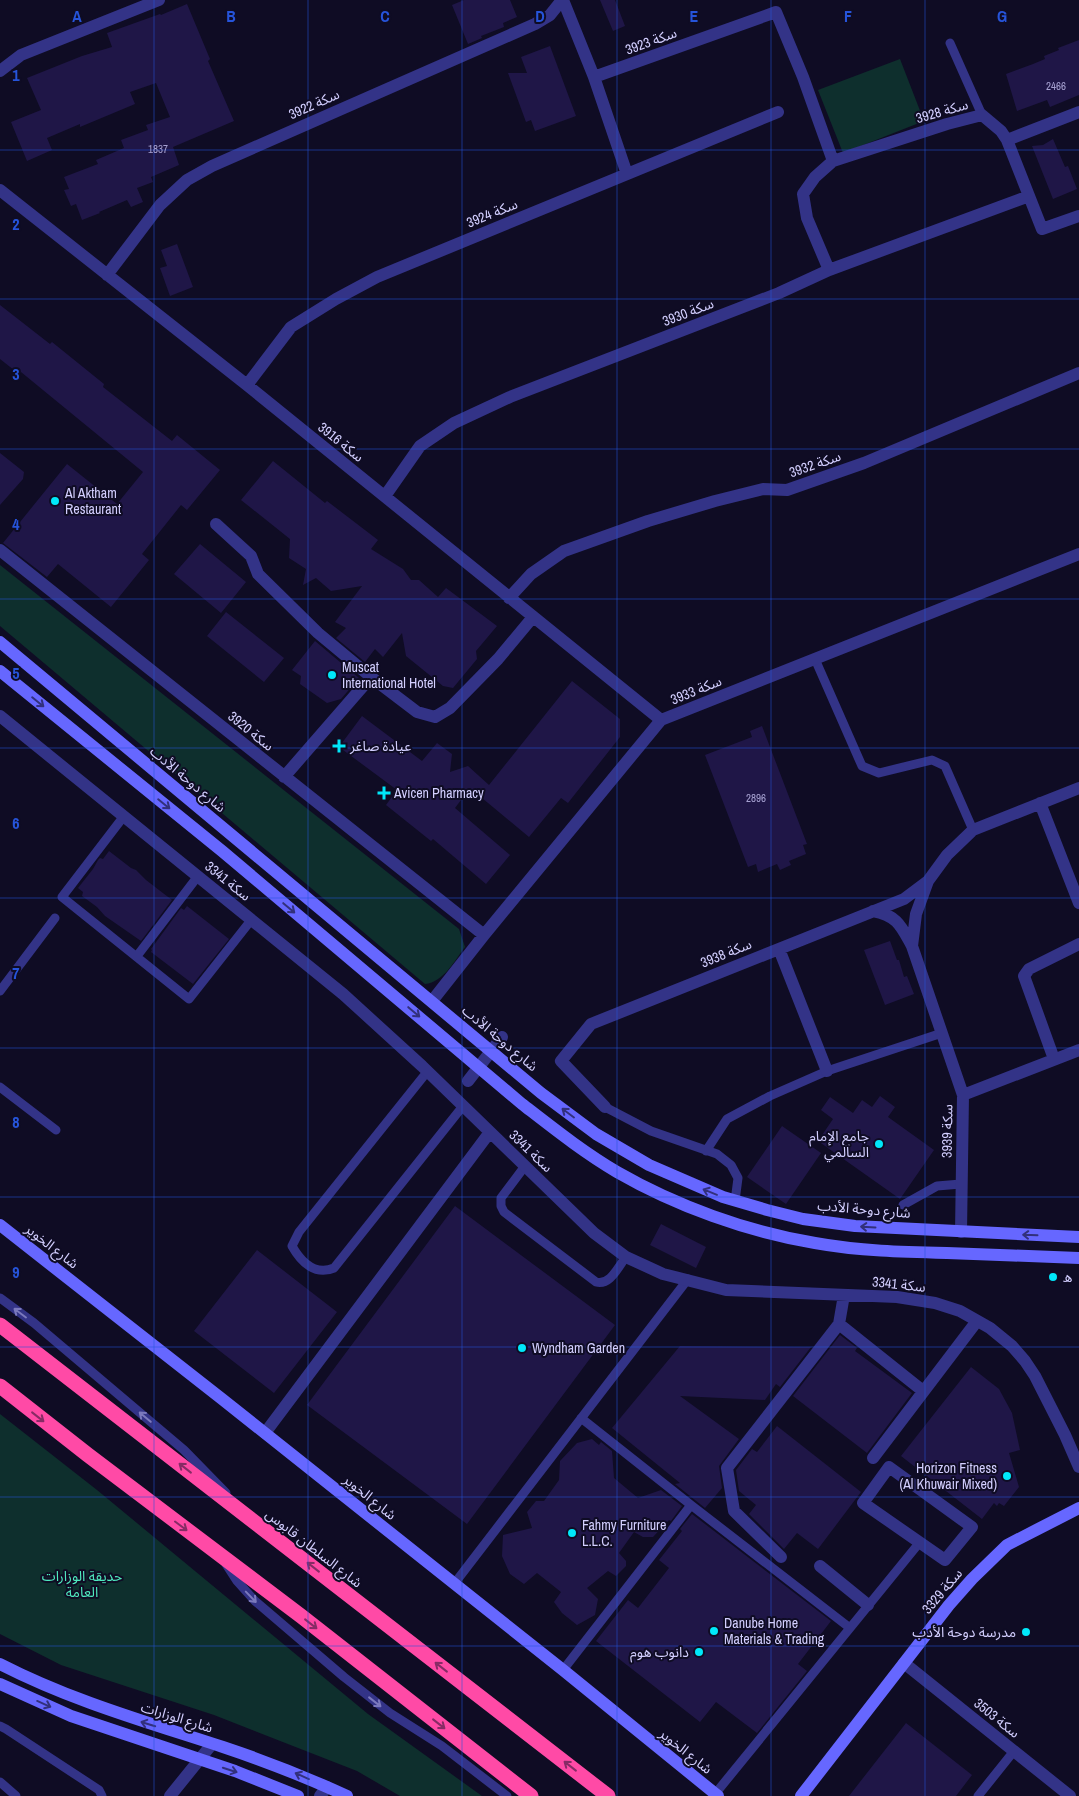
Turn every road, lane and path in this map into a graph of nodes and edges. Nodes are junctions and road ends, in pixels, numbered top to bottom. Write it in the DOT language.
graph roads {
  1 [pos="159,0"];
  2 [pos="563,0"];
  3 [pos="950,43"];
  4 [pos="0,71"];
  5 [pos="594,77"];
  6 [pos="778,112"];
  7 [pos="1079,112"];
  8 [pos="982,116"];
  9 [pos="1007,140"];
  10 [pos="833,162"];
  11 [pos="626,174"];
  12 [pos="0,190"];
  13 [pos="1029,196"];
  14 [pos="1079,216"];
  15 [pos="829,270"];
  16 [pos="107,275"];
  17 [pos="1079,373"];
  18 [pos="247,385"];
  19 [pos="385,496"];
  20 [pos="216,524"];
  21 [pos="0,550"];
  22 [pos="1079,554"];
  23 [pos="509,598"];
  24 [pos="533,617"];
  25 [pos="0,642"];
  26 [pos="815,659"];
  27 [pos="0,671"];
  28 [pos="371,677"];
  29 [pos="0,716"];
  30 [pos="661,720"];
  31 [pos="284,777"];
  32 [pos="1079,788"];
  33 [pos="1040,804"];
  34 [pos="124,816"];
  35 [pos="973,830"];
  36 [pos="198,876"];
  37 [pos="928,881"];
  38 [pos="1079,903"];
  39 [pos="873,911"];
  40 [pos="55,918"];
  41 [pos="252,919"];
  42 [pos="484,936"];
  43 [pos="1079,944"];
  44 [pos="912,946"];
  45 [pos="779,949"];
  46 [pos="137,956"];
  47 [pos="0,991"];
  48 [pos="432,1001"];
  49 [pos="942,1033"];
  50 [pos="502,1038"];
  51 [pos="1079,1050"];
  52 [pos="491,1051"];
  53 [pos="1054,1060"];
  54 [pos="479,1067"];
  55 [pos="827,1071"];
  56 [pos="428,1072"];
  57 [pos="468,1081"];
  58 [pos="0,1087"];
  59 [pos="963,1095"];
  60 [pos="463,1106"];
  61 [pos="605,1107"];
  62 [pos="56,1130"];
  63 [pos="490,1132"];
  64 [pos="706,1151"];
  65 [pos="525,1166"];
  66 [pos="961,1184"];
  67 [pos="735,1201"];
  68 [pos="902,1205"];
  69 [pos="0,1225"];
  70 [pos="961,1232"];
  71 [pos="1079,1237"];
  72 [pos="626,1257"];
  73 [pos="1079,1258"];
  74 [pos="688,1279"];
  75 [pos="844,1295"];
  76 [pos="0,1298"];
  77 [pos="978,1321"];
  78 [pos="839,1324"];
  79 [pos="0,1325"];
  80 [pos="0,1386"];
  81 [pos="924,1391"];
  82 [pos="581,1418"];
  83 [pos="266,1433"];
  84 [pos="873,1458"];
  85 [pos="1079,1467"];
  86 [pos="691,1505"];
  87 [pos="1079,1508"];
  88 [pos="242,1512"];
  89 [pos="920,1542"];
  90 [pos="781,1556"];
  91 [pos="223,1557"];
  92 [pos="820,1566"];
  93 [pos="454,1584"];
  94 [pos="868,1605"];
  95 [pos="850,1628"];
  96 [pos="904,1663"];
  97 [pos="0,1666"];
  98 [pos="563,1670"];
  99 [pos="0,1684"];
  100 [pos="0,1726"];
  101 [pos="212,1744"];
  102 [pos="1014,1751"];
  103 [pos="199,1760"];
  104 [pos="0,1782"];
  105 [pos="324,1791"];
  106 [pos="717,1795"];
  107 [pos="16,1796"];
  108 [pos="102,1796"];
  109 [pos="170,1796"];
  110 [pos="298,1796"];
  111 [pos="346,1796"];
  112 [pos="507,1796"];
  113 [pos="531,1796"];
  114 [pos="608,1796"];
  115 [pos="801,1796"];
  116 [pos="978,1796"];
  117 [pos="1070,1796"];
  1 -- 4 [label="street"];
  2 -- 5 [label="street, سكة 3922"];
  2 -- 16 [label="street, سكة 3922"];
  3 -- 8 [label="lane"];
  5 -- 10 [label="street, سكة 3923"];
  5 -- 11 [label="street, سكة 3922"];
  6 -- 11 [label="street, سكة 3924"];
  7 -- 9 [label="street"];
  8 -- 9 [label="street, سكة 3928"];
  8 -- 10 [label="street, سكة 3928"];
  9 -- 13 [label="street"];
  10 -- 15 [label="street"];
  11 -- 18 [label="street, سكة 3924"];
  12 -- 16 [label="street, سكة 3916"];
  13 -- 14 [label="street"];
  13 -- 15 [label="street, سكة 3930"];
  15 -- 19 [label="street, سكة 3930"];
  16 -- 18 [label="street, سكة 3916"];
  17 -- 23 [label="street, سكة 3932"];
  18 -- 19 [label="street, سكة 3916"];
  19 -- 23 [label="street, سكة 3916"];
  20 -- 28 [label="street"];
  21 -- 31 [label="street, سكة 3920"];
  22 -- 26 [label="street, سكة 3933"];
  23 -- 24 [label="street, سكة 3916"];
  24 -- 28 [label="street"];
  24 -- 30 [label="street, سكة 3916"];
  25 -- 48 [label="main road, شارع دوحة الأدب"];
  26 -- 30 [label="street, سكة 3933"];
  26 -- 35 [label="lane"];
  27 -- 54 [label="main road, one-way"];
  28 -- 31 [label="street"];
  29 -- 34 [label="street, سكة 3341"];
  30 -- 42 [label="street, سكة 3933"];
  31 -- 42 [label="street, سكة 3920"];
  32 -- 33 [label="street, سكة 3938"];
  33 -- 35 [label="street, سكة 3938"];
  33 -- 38 [label="street"];
  34 -- 36 [label="street, سكة 3341"];
  34 -- 46 [label="lane"];
  35 -- 37 [label="street, سكة 3938"];
  36 -- 41 [label="street, سكة 3341"];
  36 -- 46 [label="lane"];
  37 -- 39 [label="street, سكة 3938"];
  37 -- 44 [label="street, سكة 3938"];
  39 -- 44 [label="street, سكة 3938"];
  39 -- 45 [label="street, سكة 3938"];
  40 -- 47 [label="lane"];
  41 -- 46 [label="lane"];
  41 -- 56 [label="street, سكة 3341"];
  42 -- 48 [label="street, سكة 3933"];
  43 -- 53 [label="street"];
  44 -- 49 [label="street, سكة 3938"];
  45 -- 55 [label="street"];
  45 -- 61 [label="street, سكة 3938"];
  48 -- 52 [label="main road, شارع دوحة الأدب"];
  49 -- 55 [label="lane"];
  49 -- 59 [label="street, سكة 3938"];
  50 -- 52 [label="street"];
  51 -- 53 [label="street, سكة 3939"];
  52 -- 54 [label="street"];
  67 -- 52 [label="main road, شارع دوحة الأدب, one-way"];
  53 -- 59 [label="street, سكة 3939"];
  54 -- 57 [label="street"];
  54 -- 73 [label="main road"];
  55 -- 64 [label="lane"];
  56 -- 60 [label="street, سكة 3341"];
  56 -- 60 [label="lane"];
  58 -- 62 [label="lane"];
  59 -- 66 [label="street, سكة 3939"];
  60 -- 63 [label="street, سكة 3341"];
  61 -- 64 [label="lane"];
  63 -- 65 [label="street, سكة 3341"];
  63 -- 83 [label="street"];
  64 -- 67 [label="lane"];
  65 -- 72 [label="street, سكة 3341"];
  65 -- 72 [label="lane"];
  66 -- 68 [label="lane"];
  66 -- 70 [label="street, سكة 3939"];
  70 -- 67 [label="main road, شارع دوحة الأدب, one-way"];
  69 -- 83 [label="main road, شارع الخوير"];
  71 -- 70 [label="main road, شارع دوحة الأدب, one-way"];
  72 -- 74 [label="street, سكة 3341"];
  74 -- 75 [label="street, سكة 3341"];
  74 -- 82 [label="lane"];
  75 -- 77 [label="street, سكة 3341"];
  75 -- 78 [label="street"];
  88 -- 76 [label="lane, one-way"];
  77 -- 81 [label="street"];
  77 -- 85 [label="street, سكة 3341"];
  78 -- 81 [label="street"];
  78 -- 90 [label="street"];
  88 -- 79 [label="highway, شارع السلطان قابوس, one-way"];
  80 -- 91 [label="highway, one-way"];
  81 -- 84 [label="street"];
  82 -- 86 [label="lane"];
  82 -- 93 [label="lane"];
  83 -- 93 [label="main road, شارع الخوير"];
  86 -- 95 [label="lane"];
  86 -- 98 [label="lane"];
  87 -- 96 [label="main road, سكة 3329"];
  114 -- 88 [label="highway, شارع السلطان قابوس, one-way"];
  89 -- 89 [label="street"];
  89 -- 94 [label="lane"];
  91 -- 112 [label="lane, one-way"];
  91 -- 113 [label="highway, one-way"];
  92 -- 94 [label="street"];
  93 -- 98 [label="main road, شارع الخوير"];
  94 -- 95 [label="lane"];
  95 -- 106 [label="lane"];
  96 -- 102 [label="street, سكة 3503"];
  96 -- 115 [label="main road, سكة 3329"];
  101 -- 97 [label="main road, شارع الوزارات, one-way"];
  98 -- 106 [label="main road, شارع الخوير"];
  99 -- 103 [label="main road, one-way"];
  100 -- 108 [label="lane"];
  101 -- 103 [label="street"];
  105 -- 101 [label="main road, شارع الوزارات, one-way"];
  102 -- 116 [label="lane"];
  102 -- 117 [label="street, سكة 3503"];
  103 -- 109 [label="street"];
  103 -- 110 [label="main road, one-way"];
  104 -- 107 [label="lane"];
  105 -- 111 [label="main road, شارع الوزارات"];
}
